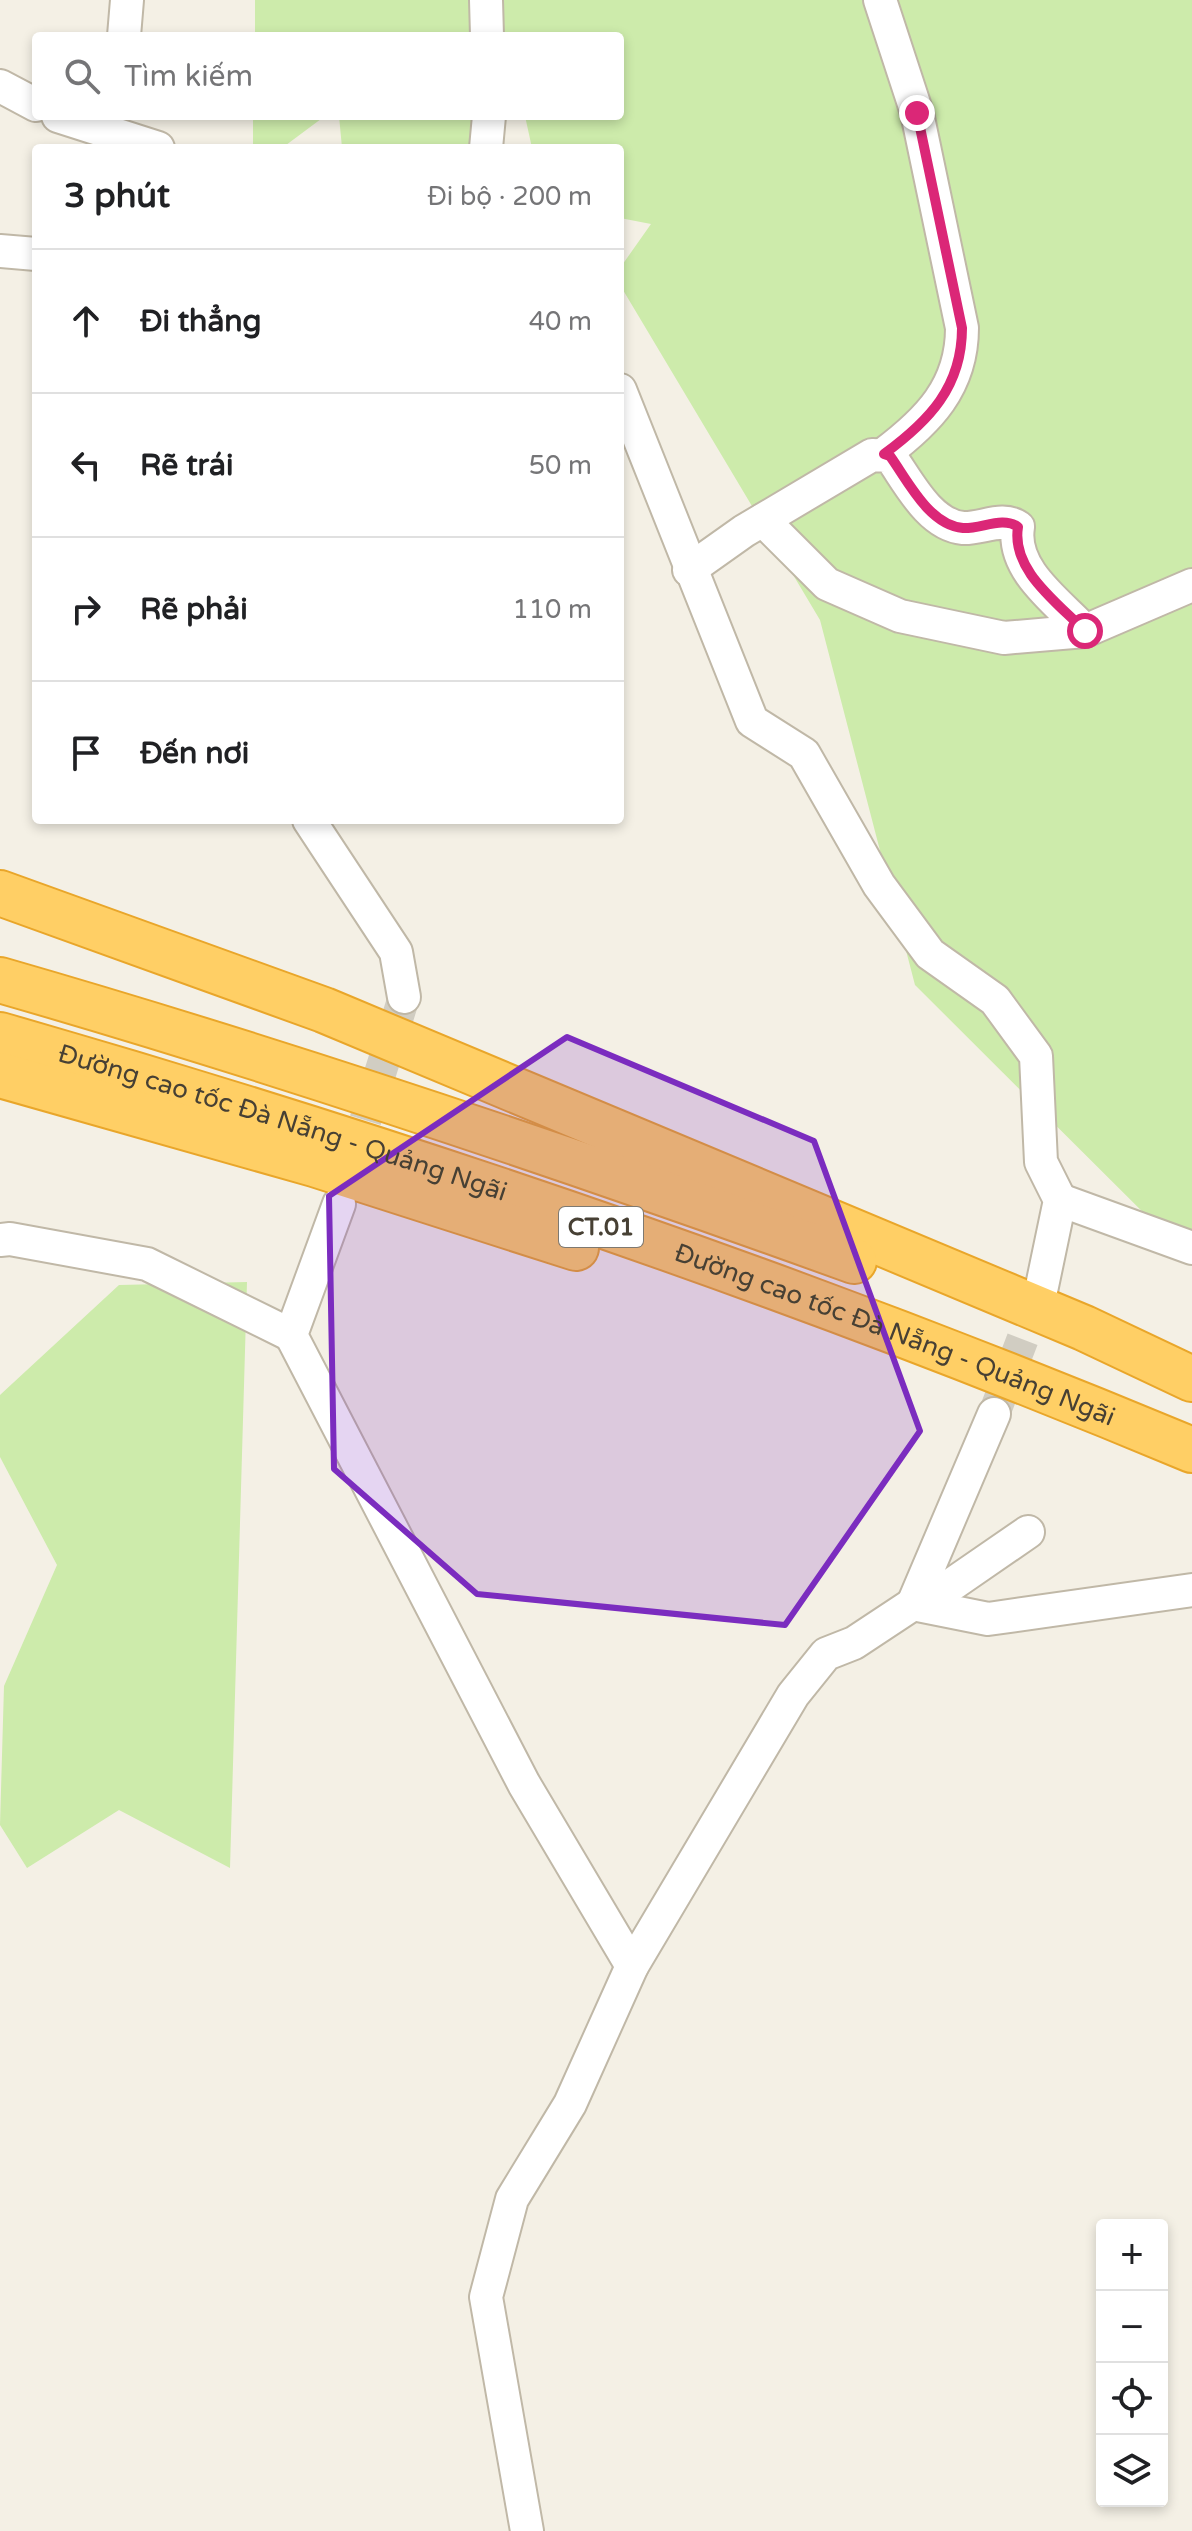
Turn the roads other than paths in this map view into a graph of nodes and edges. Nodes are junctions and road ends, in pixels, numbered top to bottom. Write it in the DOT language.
graph roads {
  1 [pos="127,0"];
  2 [pos="486,0"];
  3 [pos="880,0"];
  4 [pos="124,32"];
  5 [pos="487,32"];
  6 [pos="0,86"];
  7 [pos="32,103"];
  8 [pos="82,120"];
  9 [pos="489,120"];
  10 [pos="111,125"];
  11 [pos="150,144"];
  12 [pos="486,144"];
  13 [pos="0,251"];
  14 [pos="32,254"];
  15 [pos="624,400"];
  16 [pos="884,454"];
  17 [pos="763,520"];
  18 [pos="689,570"];
  19 [pos="1192,585"];
  20 [pos="1085,631"];
  21 [pos="312,824"];
  22 [pos="0,893"];
  23 [pos="0,980"];
  24 [pos="404,997"];
  25 [pos="0,1035"];
  26 [pos="0,1075"];
  27 [pos="1060,1200"];
  28 [pos="339,1204"];
  29 [pos="0,1240"];
  30 [pos="1192,1248"];
  31 [pos="1041,1291"];
  32 [pos="291,1335"];
  33 [pos="1192,1379"];
  34 [pos="1192,1392"];
  35 [pos="1073,1401"];
  36 [pos="994,1414"];
  37 [pos="1192,1450"];
  38 [pos="1028,1532"];
  39 [pos="1192,1590"];
  40 [pos="913,1604"];
  41 [pos="632,1966"];
  42 [pos="527,2531"];
  1 -- 4 [label="street"];
  2 -- 5 [label="street"];
  3 -- 16 [label="street"];
  6 -- 7 [label="street"];
  8 -- 10 [label="street"];
  9 -- 12 [label="street"];
  10 -- 11 [label="street"];
  13 -- 14 [label="street"];
  15 -- 18 [label="street"];
  16 -- 17 [label="street"];
  16 -- 20 [label="street"];
  17 -- 18 [label="street"];
  17 -- 20 [label="street"];
  18 -- 27 [label="street"];
  19 -- 20 [label="street"];
  21 -- 24 [label="street"];
  22 -- 33 [label="highway"];
  23 -- 34 [label="highway, Đường cao tốc Đà Nẵng - Quảng Ngãi / CT.01"];
  25 -- 35 [label="highway, Đường cao tốc Đà Nẵng - Quảng Ngãi / CT.01"];
  26 -- 35 [label="highway"];
  27 -- 30 [label="street"];
  27 -- 31 [label="street"];
  28 -- 32 [label="street"];
  29 -- 32 [label="street"];
  32 -- 41 [label="street"];
  35 -- 37 [label="highway, Đường cao tốc Đà Nẵng - Quảng Ngãi / CT.01"];
  36 -- 40 [label="street"];
  38 -- 40 [label="street"];
  39 -- 40 [label="street"];
  40 -- 41 [label="street"];
  41 -- 42 [label="street"];
}
